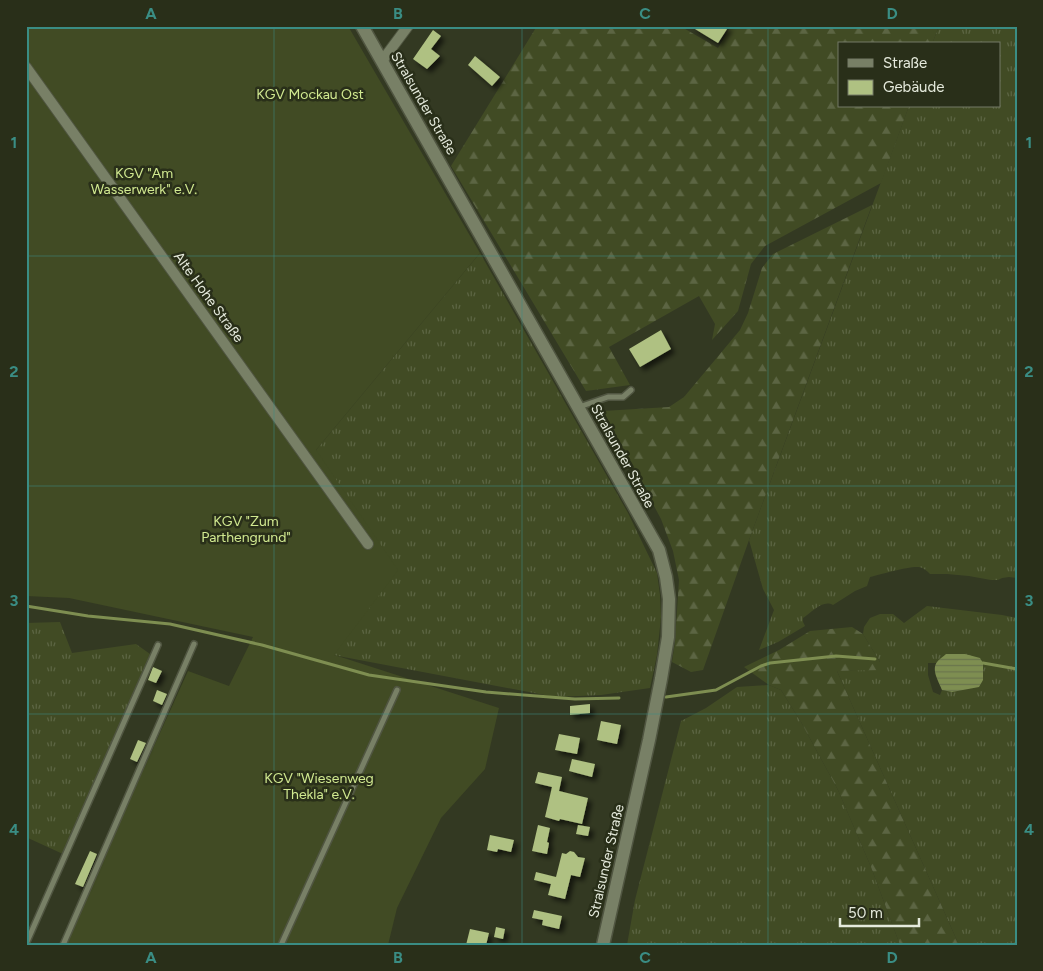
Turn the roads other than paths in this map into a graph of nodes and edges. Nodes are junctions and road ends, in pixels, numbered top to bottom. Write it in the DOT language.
graph roads {
  1 [pos="362,26"];
  2 [pos="408,26"];
  3 [pos="382,61"];
  4 [pos="26,67"];
  5 [pos="631,390"];
  6 [pos="578,407"];
  7 [pos="368,544"];
  8 [pos="194,644"];
  9 [pos="158,645"];
  10 [pos="397,690"];
  11 [pos="26,944"];
  12 [pos="63,945"];
  13 [pos="281,945"];
  14 [pos="603,945"];
  1 -- 3 [label="street, Stralsunder Straße"];
  2 -- 3 [label="street"];
  3 -- 6 [label="street, Stralsunder Straße"];
  4 -- 7 [label="street, Alte Hohe Straße"];
  5 -- 6 [label="lane"];
  6 -- 14 [label="street, Stralsunder Straße"];
  8 -- 12 [label="lane"];
  9 -- 11 [label="lane"];
  10 -- 13 [label="lane"];
}
